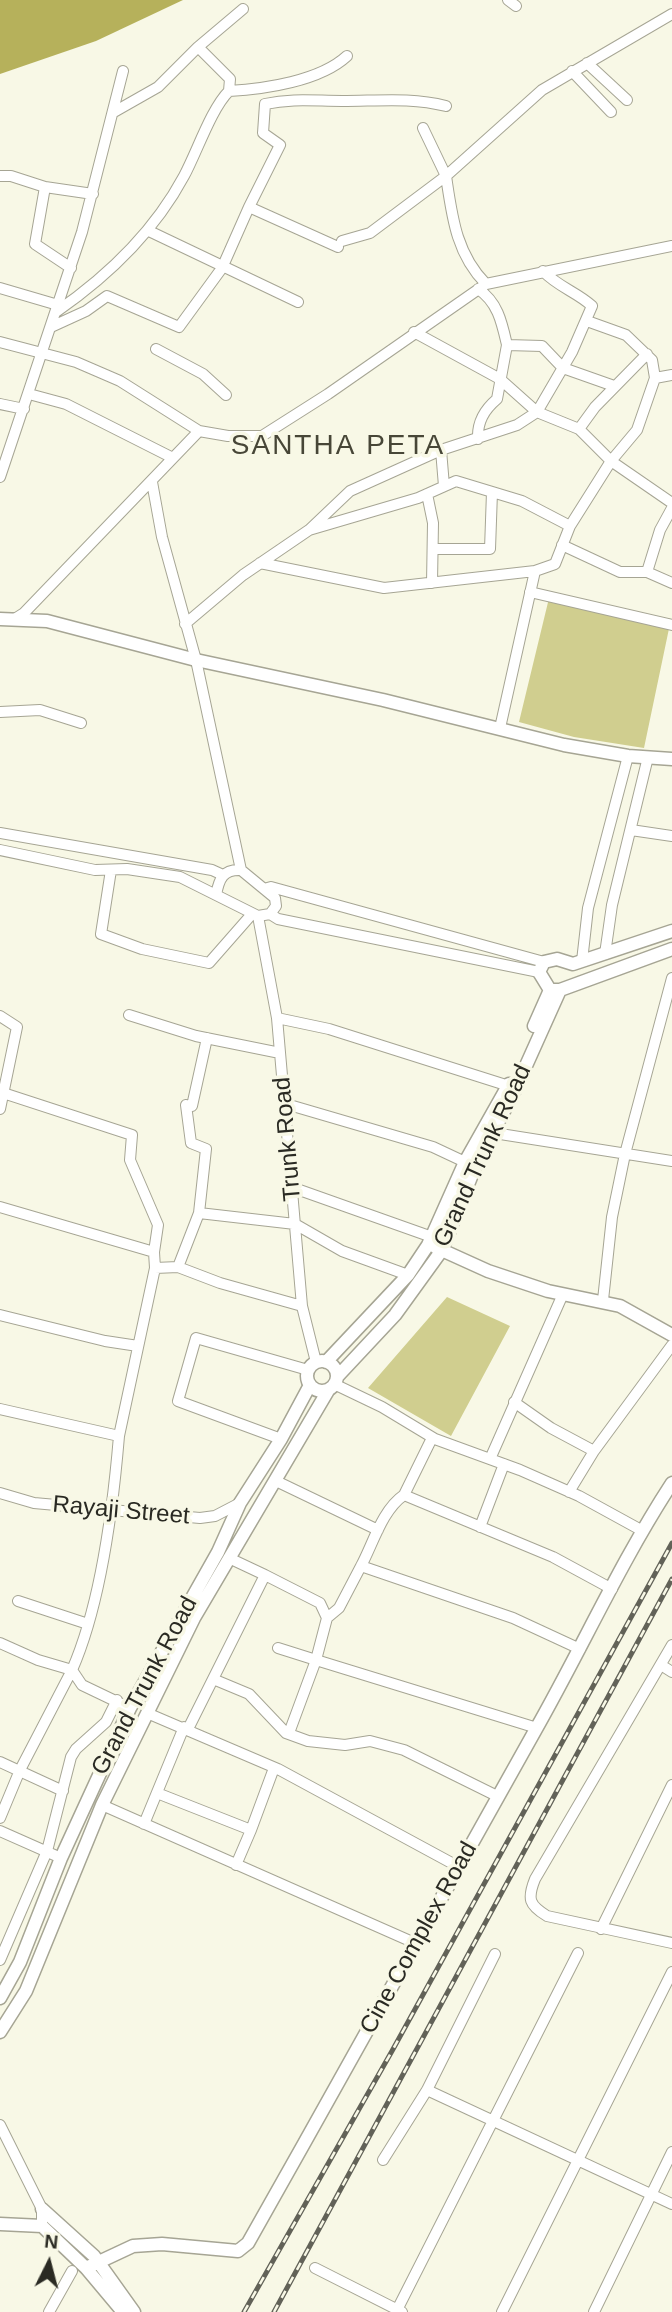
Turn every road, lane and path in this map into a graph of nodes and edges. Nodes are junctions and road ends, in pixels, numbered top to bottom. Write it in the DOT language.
graph roads {
  1 [pos="243,9"];
  2 [pos="672,14"];
  3 [pos="661,21"];
  4 [pos="672,27"];
  5 [pos="198,47"];
  6 [pos="347,56"];
  7 [pos="587,63"];
  8 [pos="123,71"];
  9 [pos="572,71"];
  10 [pos="229,91"];
  11 [pos="627,100"];
  12 [pos="446,106"];
  13 [pos="114,111"];
  14 [pos="611,112"];
  15 [pos="423,128"];
  16 [pos="0,176"];
  17 [pos="446,176"];
  18 [pos="44,187"];
  19 [pos="93,194"];
  20 [pos="248,206"];
  21 [pos="149,231"];
  22 [pos="672,246"];
  23 [pos="71,268"];
  24 [pos="222,268"];
  25 [pos="543,271"];
  26 [pos="482,286"];
  27 [pos="0,288"];
  28 [pos="298,302"];
  29 [pos="57,308"];
  30 [pos="587,321"];
  31 [pos="51,327"];
  32 [pos="414,332"];
  33 [pos="0,342"];
  34 [pos="507,345"];
  35 [pos="156,349"];
  36 [pos="42,354"];
  37 [pos="647,354"];
  38 [pos="563,368"];
  39 [pos="672,375"];
  40 [pos="655,378"];
  41 [pos="500,379"];
  42 [pos="614,386"];
  43 [pos="29,394"];
  44 [pos="226,395"];
  45 [pos="0,404"];
  46 [pos="24,409"];
  47 [pos="537,412"];
  48 [pos="579,429"];
  49 [pos="198,431"];
  50 [pos="478,439"];
  51 [pos="441,450"];
  52 [pos="171,457"];
  53 [pos="611,461"];
  54 [pos="0,477"];
  55 [pos="152,482"];
  56 [pos="444,486"];
  57 [pos="492,492"];
  58 [pos="427,494"];
  59 [pos="672,505"];
  60 [pos="570,526"];
  61 [pos="309,530"];
  62 [pos="562,545"];
  63 [pos="433,548"];
  64 [pos="260,563"];
  65 [pos="535,571"];
  66 [pos="647,572"];
  67 [pos="432,583"];
  68 [pos="672,583"];
  69 [pos="530,592"];
  70 [pos="0,619"];
  71 [pos="14,620"];
  72 [pos="0,624"];
  73 [pos="185,624"];
  74 [pos="672,625"];
  75 [pos="197,660"];
  76 [pos="0,712"];
  77 [pos="81,723"];
  78 [pos="500,728"];
  79 [pos="628,756"];
  80 [pos="648,757"];
  81 [pos="672,759"];
  82 [pos="631,830"];
  83 [pos="0,833"];
  84 [pos="672,836"];
  85 [pos="0,850"];
  86 [pos="111,870"];
  87 [pos="241,870"];
  88 [pos="223,875"];
  89 [pos="264,889"];
  90 [pos="216,895"];
  91 [pos="270,914"];
  92 [pos="255,915"];
  93 [pos="672,931"];
  94 [pos="672,949"];
  95 [pos="605,954"];
  96 [pos="577,962"];
  97 [pos="542,967"];
  98 [pos="672,978"];
  99 [pos="559,989"];
  100 [pos="129,1014"];
  101 [pos="0,1016"];
  102 [pos="277,1018"];
  103 [pos="207,1038"];
  104 [pos="280,1053"];
  105 [pos="509,1086"];
  106 [pos="3,1092"];
  107 [pos="286,1104"];
  108 [pos="0,1109"];
  109 [pos="494,1133"];
  110 [pos="625,1154"];
  111 [pos="672,1161"];
  112 [pos="465,1162"];
  113 [pos="291,1186"];
  114 [pos="0,1207"];
  115 [pos="199,1213"];
  116 [pos="295,1224"];
  117 [pos="430,1241"];
  118 [pos="442,1250"];
  119 [pos="155,1252"];
  120 [pos="178,1267"];
  121 [pos="155,1268"];
  122 [pos="408,1275"];
  123 [pos="564,1294"];
  124 [pos="603,1300"];
  125 [pos="302,1306"];
  126 [pos="0,1315"];
  127 [pos="672,1335"];
  128 [pos="672,1345"];
  129 [pos="138,1346"];
  130 [pos="317,1365"];
  131 [pos="333,1383"];
  132 [pos="310,1385"];
  133 [pos="514,1402"];
  134 [pos="0,1409"];
  135 [pos="119,1436"];
  136 [pos="432,1438"];
  137 [pos="281,1439"];
  138 [pos="594,1451"];
  139 [pos="490,1459"];
  140 [pos="504,1464"];
  141 [pos="276,1481"];
  142 [pos="672,1483"];
  143 [pos="569,1492"];
  144 [pos="0,1493"];
  145 [pos="404,1495"];
  146 [pos="240,1503"];
  147 [pos="112,1510"];
  148 [pos="481,1527"];
  149 [pos="378,1530"];
  150 [pos="641,1530"];
  151 [pos="231,1559"];
  152 [pos="361,1566"];
  153 [pos="265,1575"];
  154 [pos="612,1589"];
  155 [pos="18,1601"];
  156 [pos="327,1618"];
  157 [pos="88,1624"];
  158 [pos="0,1643"];
  159 [pos="672,1645"];
  160 [pos="278,1648"];
  161 [pos="580,1649"];
  162 [pos="316,1660"];
  163 [pos="661,1665"];
  164 [pos="72,1670"];
  165 [pos="672,1672"];
  166 [pos="213,1679"];
  167 [pos="117,1700"];
  168 [pos="130,1708"];
  169 [pos="147,1713"];
  170 [pos="186,1728"];
  171 [pos="537,1728"];
  172 [pos="289,1733"];
  173 [pos="0,1762"];
  174 [pos="274,1768"];
  175 [pos="20,1770"];
  176 [pos="672,1785"];
  177 [pos="63,1791"];
  178 [pos="157,1793"];
  179 [pos="497,1796"];
  180 [pos="102,1805"];
  181 [pos="0,1818"];
  182 [pos="144,1824"];
  183 [pos="0,1830"];
  184 [pos="251,1830"];
  185 [pos="47,1851"];
  186 [pos="61,1858"];
  187 [pos="236,1865"];
  188 [pos="459,1867"];
  189 [pos="601,1929"];
  190 [pos="672,1943"];
  191 [pos="417,1944"];
  192 [pos="579,1953"];
  193 [pos="495,1954"];
  194 [pos="0,1960"];
  195 [pos="672,1972"];
  196 [pos="0,1998"];
  197 [pos="0,2032"];
  198 [pos="427,2090"];
  199 [pos="495,2122"];
  200 [pos="0,2125"];
  201 [pos="672,2152"];
  202 [pos="383,2160"];
  203 [pos="576,2161"];
  204 [pos="652,2196"];
  205 [pos="672,2204"];
  206 [pos="42,2209"];
  207 [pos="0,2224"];
  208 [pos="42,2226"];
  209 [pos="99,2262"];
  210 [pos="86,2268"];
  211 [pos="316,2268"];
  212 [pos="72,2271"];
  213 [pos="398,2311"];
  214 [pos="49,2312"];
  215 [pos="122,2312"];
  216 [pos="134,2312"];
  217 [pos="502,2312"];
  218 [pos="594,2312"];
  1 -- 5 [label="street"];
  2 -- 3 [label="street"];
  3 -- 4 [label="street"];
  3 -- 7 [label="street"];
  5 -- 10 [label="street"];
  5 -- 13 [label="street"];
  6 -- 10 [label="street"];
  7 -- 9 [label="street"];
  7 -- 11 [label="street"];
  8 -- 13 [label="street"];
  9 -- 14 [label="street"];
  9 -- 17 [label="street"];
  10 -- 21 [label="street"];
  12 -- 20 [label="street"];
  13 -- 19 [label="street"];
  15 -- 17 [label="street"];
  16 -- 18 [label="street"];
  17 -- 20 [label="street"];
  17 -- 26 [label="street"];
  18 -- 19 [label="street"];
  18 -- 23 [label="street"];
  19 -- 23 [label="street"];
  20 -- 24 [label="street"];
  21 -- 24 [label="street"];
  21 -- 29 [label="street"];
  22 -- 25 [label="street"];
  23 -- 29 [label="street"];
  24 -- 28 [label="street"];
  24 -- 31 [label="street"];
  25 -- 26 [label="street"];
  25 -- 30 [label="street"];
  26 -- 32 [label="street"];
  26 -- 34 [label="street"];
  27 -- 29 [label="street"];
  29 -- 31 [label="street"];
  30 -- 37 [label="street"];
  30 -- 38 [label="street"];
  31 -- 36 [label="street"];
  32 -- 41 [label="street"];
  32 -- 49 [label="street"];
  33 -- 36 [label="street"];
  34 -- 38 [label="street"];
  34 -- 41 [label="street"];
  35 -- 44 [label="street"];
  36 -- 43 [label="street"];
  36 -- 49 [label="street"];
  37 -- 40 [label="street"];
  37 -- 42 [label="street"];
  38 -- 42 [label="street"];
  38 -- 47 [label="street"];
  39 -- 40 [label="street"];
  40 -- 53 [label="street"];
  41 -- 47 [label="street"];
  41 -- 50 [label="street"];
  42 -- 48 [label="street"];
  43 -- 46 [label="street"];
  43 -- 52 [label="street"];
  45 -- 46 [label="street"];
  46 -- 54 [label="street"];
  47 -- 48 [label="street"];
  47 -- 50 [label="street"];
  48 -- 53 [label="street"];
  49 -- 52 [label="street"];
  50 -- 51 [label="street"];
  51 -- 56 [label="street"];
  51 -- 61 [label="street"];
  52 -- 55 [label="street"];
  53 -- 59 [label="street"];
  53 -- 60 [label="street"];
  55 -- 71 [label="street"];
  55 -- 73 [label="street"];
  56 -- 57 [label="street"];
  56 -- 58 [label="street"];
  57 -- 60 [label="street"];
  57 -- 63 [label="street"];
  58 -- 61 [label="street"];
  58 -- 63 [label="street"];
  59 -- 66 [label="street"];
  60 -- 62 [label="street"];
  61 -- 64 [label="street"];
  62 -- 65 [label="street"];
  62 -- 66 [label="street"];
  63 -- 67 [label="street"];
  64 -- 67 [label="street"];
  64 -- 73 [label="street"];
  65 -- 67 [label="street"];
  65 -- 69 [label="street"];
  66 -- 68 [label="street"];
  69 -- 74 [label="street"];
  69 -- 78 [label="street"];
  70 -- 71 [label="main road"];
  71 -- 72 [label="street"];
  71 -- 75 [label="main road"];
  73 -- 75 [label="street"];
  75 -- 78 [label="main road"];
  75 -- 87 [label="street"];
  76 -- 77 [label="street"];
  78 -- 79 [label="main road"];
  79 -- 80 [label="main road"];
  79 -- 96 [label="street"];
  80 -- 81 [label="main road"];
  80 -- 82 [label="street"];
  82 -- 84 [label="street"];
  82 -- 95 [label="street"];
  83 -- 88 [label="street"];
  85 -- 86 [label="street"];
  86 -- 90 [label="street"];
  86 -- 92 [label="street"];
  87 -- 88 [label="street"];
  87 -- 89 [label="street"];
  88 -- 90 [label="street"];
  89 -- 91 [label="street"];
  89 -- 97 [label="street"];
  90 -- 92 [label="street"];
  91 -- 92 [label="street"];
  91 -- 97 [label="street"];
  92 -- 102 [label="street, Trunk Road"];
  93 -- 95 [label="main road"];
  94 -- 99 [label="main road"];
  95 -- 96 [label="main road"];
  96 -- 97 [label="main road"];
  96 -- 99 [label="main road"];
  97 -- 99 [label="main road"];
  98 -- 110 [label="street"];
  99 -- 105 [label="main road"];
  99 -- 109 [label="main road, Grand Trunk Road"];
  100 -- 103 [label="street"];
  101 -- 106 [label="street"];
  102 -- 104 [label="street, Trunk Road"];
  102 -- 105 [label="street"];
  103 -- 104 [label="street"];
  103 -- 115 [label="street"];
  104 -- 107 [label="street, Trunk Road"];
  105 -- 112 [label="main road"];
  106 -- 108 [label="street"];
  106 -- 119 [label="street"];
  107 -- 112 [label="street"];
  107 -- 113 [label="street, Trunk Road"];
  109 -- 110 [label="street"];
  109 -- 118 [label="main road, Grand Trunk Road"];
  110 -- 111 [label="street"];
  110 -- 124 [label="street"];
  112 -- 117 [label="main road"];
  113 -- 116 [label="street, Trunk Road"];
  113 -- 117 [label="street"];
  114 -- 119 [label="street"];
  115 -- 116 [label="street"];
  115 -- 120 [label="street"];
  116 -- 122 [label="street"];
  116 -- 125 [label="street, Trunk Road"];
  117 -- 118 [label="main road"];
  117 -- 122 [label="main road"];
  118 -- 123 [label="main road"];
  118 -- 131 [label="main road, Grand Trunk Road"];
  119 -- 121 [label="street"];
  120 -- 121 [label="street"];
  120 -- 125 [label="street"];
  121 -- 129 [label="street"];
  122 -- 130 [label="main road"];
  123 -- 124 [label="main road"];
  123 -- 133 [label="street"];
  124 -- 127 [label="main road"];
  125 -- 130 [label="street, Trunk Road"];
  126 -- 129 [label="street"];
  128 -- 138 [label="street"];
  129 -- 135 [label="street"];
  130 -- 131 [label="main road"];
  130 -- 132 [label="main road"];
  130 -- 137 [label="street"];
  131 -- 132 [label="main road"];
  131 -- 136 [label="street"];
  131 -- 141 [label="main road, Grand Trunk Road"];
  132 -- 137 [label="main road, Grand Trunk Road"];
  133 -- 138 [label="street"];
  133 -- 139 [label="street"];
  134 -- 135 [label="street"];
  135 -- 147 [label="street"];
  136 -- 139 [label="street"];
  136 -- 145 [label="street"];
  137 -- 146 [label="main road, Grand Trunk Road"];
  138 -- 143 [label="street"];
  139 -- 140 [label="street"];
  140 -- 143 [label="street"];
  140 -- 148 [label="street"];
  141 -- 149 [label="street"];
  141 -- 151 [label="main road, Grand Trunk Road"];
  142 -- 150 [label="main road, Cine Complex Road"];
  143 -- 150 [label="street"];
  144 -- 147 [label="street, Rayaji Street"];
  145 -- 148 [label="street"];
  145 -- 149 [label="street"];
  146 -- 147 [label="street, Rayaji Street"];
  146 -- 168 [label="main road, Grand Trunk Road"];
  147 -- 157 [label="street"];
  148 -- 154 [label="street"];
  149 -- 152 [label="street"];
  150 -- 154 [label="main road, Cine Complex Road"];
  151 -- 153 [label="street"];
  151 -- 169 [label="main road, Grand Trunk Road"];
  152 -- 156 [label="street"];
  152 -- 161 [label="street"];
  153 -- 156 [label="street"];
  153 -- 166 [label="street"];
  154 -- 161 [label="main road, Cine Complex Road"];
  155 -- 157 [label="street"];
  156 -- 162 [label="street"];
  157 -- 164 [label="street"];
  158 -- 164 [label="street"];
  159 -- 163 [label="street"];
  160 -- 162 [label="street"];
  161 -- 171 [label="main road, Cine Complex Road"];
  162 -- 171 [label="street"];
  162 -- 172 [label="street"];
  163 -- 165 [label="street"];
  163 -- 189 [label="street"];
  164 -- 167 [label="street"];
  164 -- 175 [label="street"];
  166 -- 170 [label="street"];
  166 -- 172 [label="street"];
  167 -- 168 [label="street"];
  167 -- 177 [label="street"];
  168 -- 186 [label="main road, Grand Trunk Road"];
  169 -- 170 [label="street"];
  169 -- 180 [label="main road, Grand Trunk Road"];
  170 -- 174 [label="street"];
  170 -- 178 [label="street"];
  171 -- 179 [label="main road, Cine Complex Road"];
  172 -- 179 [label="street"];
  173 -- 175 [label="street"];
  174 -- 184 [label="street"];
  174 -- 188 [label="street"];
  175 -- 177 [label="street"];
  175 -- 181 [label="street"];
  176 -- 189 [label="street"];
  177 -- 185 [label="street"];
  178 -- 182 [label="street"];
  178 -- 184 [label="street"];
  179 -- 188 [label="main road, Cine Complex Road"];
  180 -- 182 [label="street"];
  180 -- 197 [label="main road, Grand Trunk Road"];
  182 -- 187 [label="street"];
  183 -- 185 [label="street"];
  184 -- 187 [label="street"];
  185 -- 186 [label="street"];
  185 -- 194 [label="street"];
  186 -- 196 [label="main road, Grand Trunk Road"];
  187 -- 191 [label="street"];
  188 -- 191 [label="main road, Cine Complex Road"];
  189 -- 190 [label="street"];
  191 -- 209 [label="main road, Cine Complex Road"];
  192 -- 199 [label="street"];
  193 -- 198 [label="street"];
  195 -- 203 [label="street"];
  198 -- 199 [label="street"];
  198 -- 202 [label="street"];
  199 -- 203 [label="street"];
  199 -- 213 [label="street"];
  200 -- 206 [label="street"];
  201 -- 204 [label="street"];
  203 -- 204 [label="street"];
  203 -- 217 [label="street"];
  204 -- 205 [label="street"];
  204 -- 218 [label="street"];
  206 -- 208 [label="street"];
  206 -- 209 [label="main road"];
  207 -- 208 [label="main road"];
  208 -- 210 [label="main road"];
  209 -- 210 [label="main road, Cine Complex Road"];
  209 -- 216 [label="main road"];
  210 -- 215 [label="main road"];
  211 -- 213 [label="street"];
  212 -- 214 [label="street"];
}
